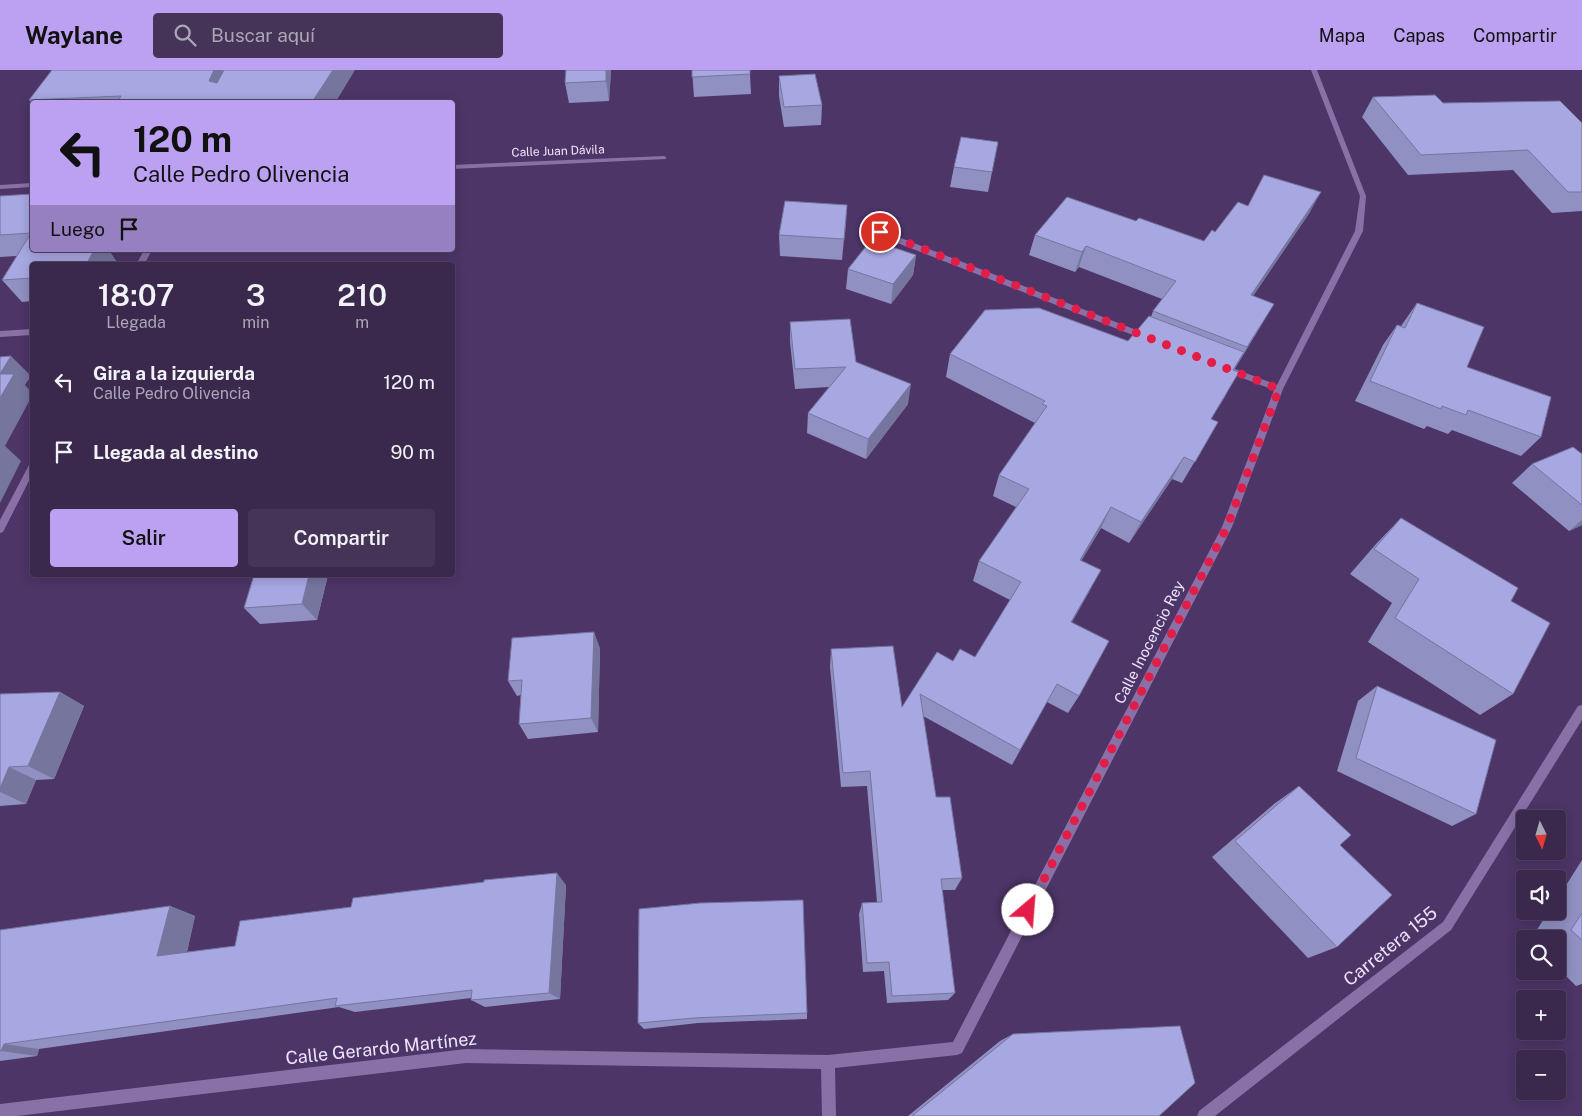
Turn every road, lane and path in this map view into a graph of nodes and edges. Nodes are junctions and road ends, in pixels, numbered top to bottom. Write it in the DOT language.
graph roads {
  1 [pos="1314,70"];
  2 [pos="664,158"];
  3 [pos="455,167"];
  4 [pos="30,185"];
  5 [pos="0,186"];
  6 [pos="880,232"];
  7 [pos="30,332"];
  8 [pos="0,334"];
  9 [pos="1158,342"];
  10 [pos="1214,364"];
  11 [pos="1279,389"];
  12 [pos="30,471"];
  13 [pos="0,529"];
  14 [pos="1582,710"];
  15 [pos="828,1062"];
  16 [pos="0,1112"];
  17 [pos="829,1116"];
  18 [pos="1204,1116"];
  1 -- 11 [label="street, Calle Inocencio Rey"];
  2 -- 3 [label="street, Calle Juan Dávila"];
  4 -- 5 [label="street"];
  6 -- 9 [label="street"];
  7 -- 8 [label="street"];
  10 -- 11 [label="street"];
  11 -- 15 [label="street, Calle Inocencio Rey"];
  12 -- 13 [label="street"];
  14 -- 18 [label="street, Carretera 155"];
  15 -- 16 [label="street, Calle Gerardo Martínez"];
  15 -- 17 [label="street"];
}
